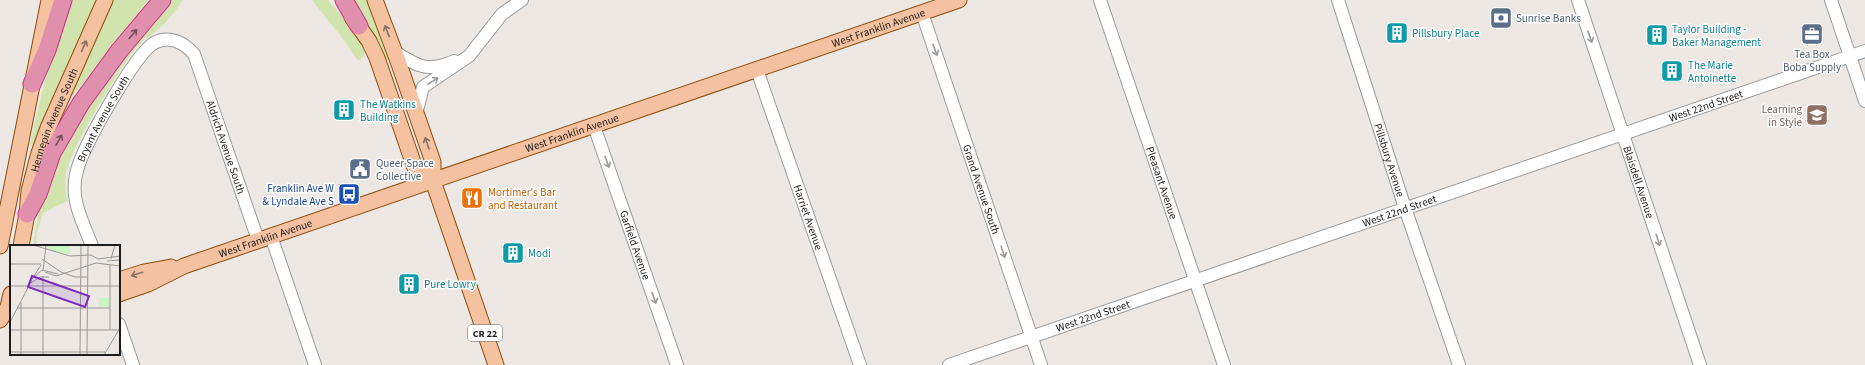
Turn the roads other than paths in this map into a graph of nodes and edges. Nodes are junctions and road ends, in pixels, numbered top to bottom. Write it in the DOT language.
graph roads {
  1 [pos="49,0"];
  2 [pos="63,0"];
  3 [pos="105,0"];
  4 [pos="162,0"];
  5 [pos="337,0"];
  6 [pos="344,0"];
  7 [pos="375,0"];
  8 [pos="522,0"];
  9 [pos="959,0"];
  10 [pos="1100,0"];
  11 [pos="1338,0"];
  12 [pos="1578,0"];
  13 [pos="1831,0"];
  14 [pos="922,13"];
  15 [pos="359,26"];
  16 [pos="481,42"];
  17 [pos="1865,51"];
  18 [pos="395,52"];
  19 [pos="194,54"];
  20 [pos="1850,56"];
  21 [pos="757,70"];
  22 [pos="32,84"];
  23 [pos="1865,100"];
  24 [pos="416,114"];
  25 [pos="594,126"];
  26 [pos="1623,133"];
  27 [pos="433,181"];
  28 [pos="1405,208"];
  29 [pos="27,214"];
  30 [pos="264,238"];
  31 [pos="21,245"];
  32 [pos="92,245"];
  33 [pos="0,246"];
  34 [pos="184,266"];
  35 [pos="120,280"];
  36 [pos="1196,282"];
  37 [pos="120,294"];
  38 [pos="10,298"];
  39 [pos="0,320"];
  40 [pos="10,324"];
  41 [pos="120,327"];
  42 [pos="0,328"];
  43 [pos="1032,336"];
  44 [pos="133,365"];
  45 [pos="315,365"];
  46 [pos="496,365"];
  47 [pos="677,365"];
  48 [pos="860,365"];
  49 [pos="949,365"];
  50 [pos="1041,365"];
  51 [pos="1224,365"];
  52 [pos="1459,365"];
  53 [pos="1700,365"];
  1 -- 22 [label="main road, Hennepin Avenue South"];
  2 -- 22 [label="highway"];
  29 -- 3 [label="main road, Hennepin Avenue South, one-way"];
  29 -- 4 [label="highway, one-way"];
  5 -- 15 [label="main road"];
  6 -- 15 [label="highway"];
  18 -- 7 [label="main road, one-way"];
  8 -- 16 [label="street"];
  9 -- 14 [label="main road, West Franklin Avenue"];
  10 -- 36 [label="street, Pleasant Avenue"];
  11 -- 28 [label="street, Pillsbury Avenue"];
  12 -- 26 [label="street, Blaisdell Avenue, one-way"];
  13 -- 20 [label="street"];
  14 -- 21 [label="main road, West Franklin Avenue"];
  14 -- 43 [label="street, Grand Avenue South, one-way"];
  15 -- 27 [label="main road"];
  16 -- 18 [label="street"];
  24 -- 16 [label="street, one-way"];
  17 -- 20 [label="street, West 22nd Street"];
  18 -- 24 [label="main road"];
  19 -- 30 [label="street, Aldrich Avenue South"];
  19 -- 32 [label="street, Bryant Avenue South"];
  20 -- 23 [label="street"];
  20 -- 26 [label="street, West 22nd Street"];
  21 -- 25 [label="main road, West Franklin Avenue"];
  21 -- 48 [label="street, Harriet Avenue"];
  22 -- 33 [label="main road, Hennepin Avenue South"];
  27 -- 24 [label="main road, one-way"];
  25 -- 27 [label="main road, West Franklin Avenue"];
  25 -- 47 [label="street, Garfield Avenue, one-way"];
  26 -- 28 [label="street, West 22nd Street"];
  26 -- 53 [label="street, Blaisdell Avenue, one-way"];
  27 -- 30 [label="main road, West Franklin Avenue"];
  27 -- 46 [label="main road, CR 22"];
  28 -- 36 [label="street, West 22nd Street"];
  28 -- 52 [label="street, Pillsbury Avenue"];
  29 -- 31 [label="main road, Hennepin Avenue South"];
  30 -- 34 [label="main road, West Franklin Avenue"];
  30 -- 45 [label="street, Aldrich Avenue South"];
  34 -- 35 [label="main road, West Franklin Avenue, one-way"];
  34 -- 37 [label="main road, West Franklin Avenue"];
  36 -- 43 [label="street, West 22nd Street"];
  36 -- 51 [label="street, Pleasant Avenue"];
  38 -- 39 [label="main road"];
  40 -- 42 [label="main road"];
  41 -- 44 [label="street"];
  43 -- 49 [label="street, West 22nd Street"];
  43 -- 50 [label="street, Grand Avenue South"];
}
